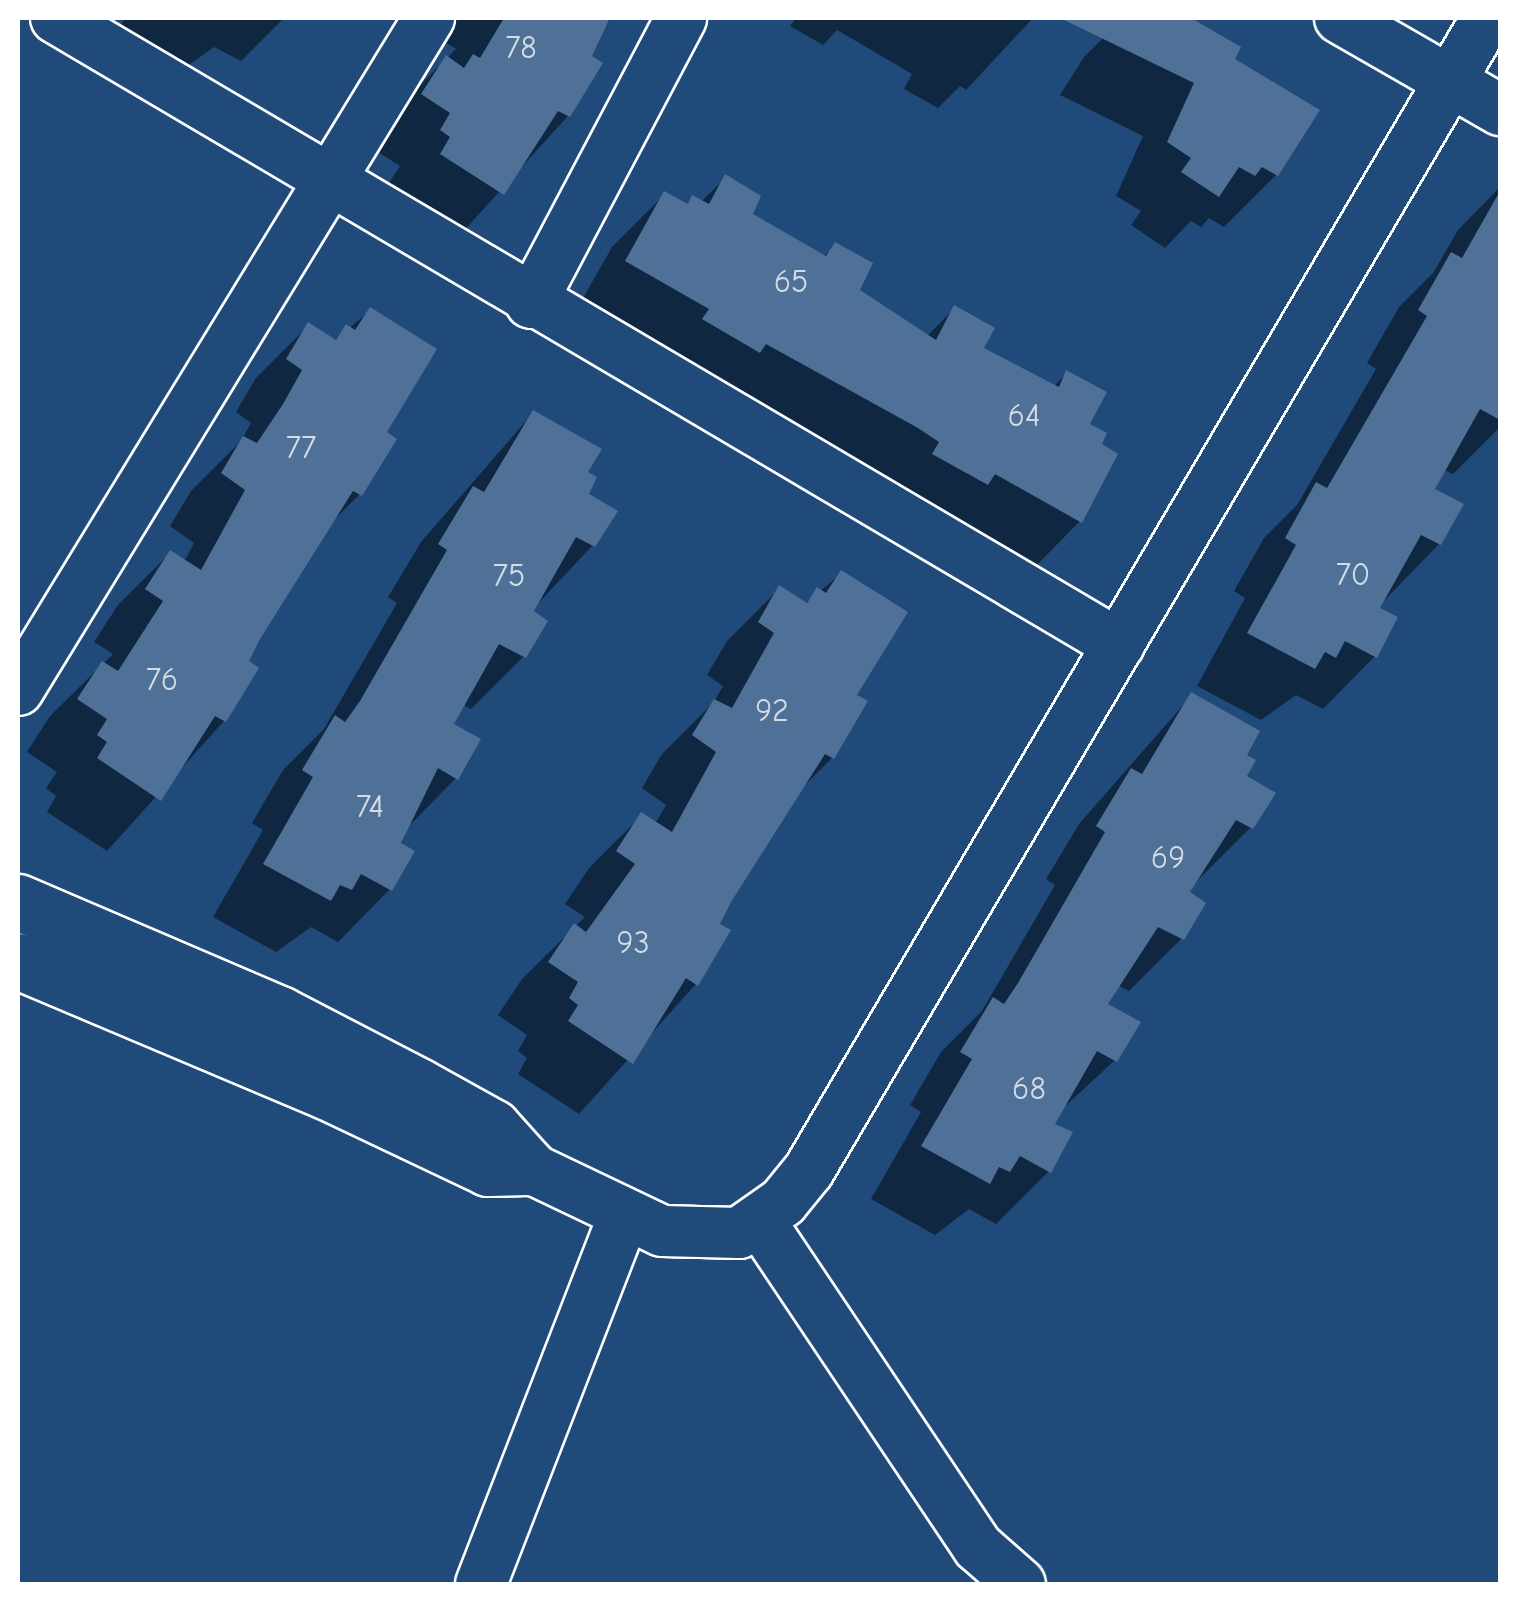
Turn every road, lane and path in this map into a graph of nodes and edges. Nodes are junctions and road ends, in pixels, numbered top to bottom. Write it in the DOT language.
graph roads {
  1 [pos="56,18"];
  2 [pos="429,18"];
  3 [pos="682,18"];
  4 [pos="1340,18"];
  5 [pos="1487,18"];
  6 [pos="1450,81"];
  7 [pos="1500,110"];
  8 [pos="332,184"];
  9 [pos="531,303"];
  10 [pos="1118,645"];
  11 [pos="18,690"];
  12 [pos="18,902"];
  13 [pos="18,961"];
  14 [pos="528,1168"];
  15 [pos="624,1216"];
  16 [pos="761,1224"];
  17 [pos="480,1584"];
  18 [pos="1020,1584"];
  1 -- 8 [label="street"];
  2 -- 8 [label="street"];
  3 -- 9 [label="street"];
  4 -- 6 [label="street"];
  5 -- 6 [label="street"];
  6 -- 7 [label="street"];
  6 -- 10 [label="street"];
  8 -- 9 [label="street"];
  8 -- 11 [label="street"];
  9 -- 10 [label="street"];
  10 -- 16 [label="street"];
  12 -- 14 [label="street"];
  13 -- 14 [label="street"];
  14 -- 15 [label="street"];
  15 -- 16 [label="street"];
  15 -- 17 [label="street"];
  16 -- 18 [label="street"];
}
